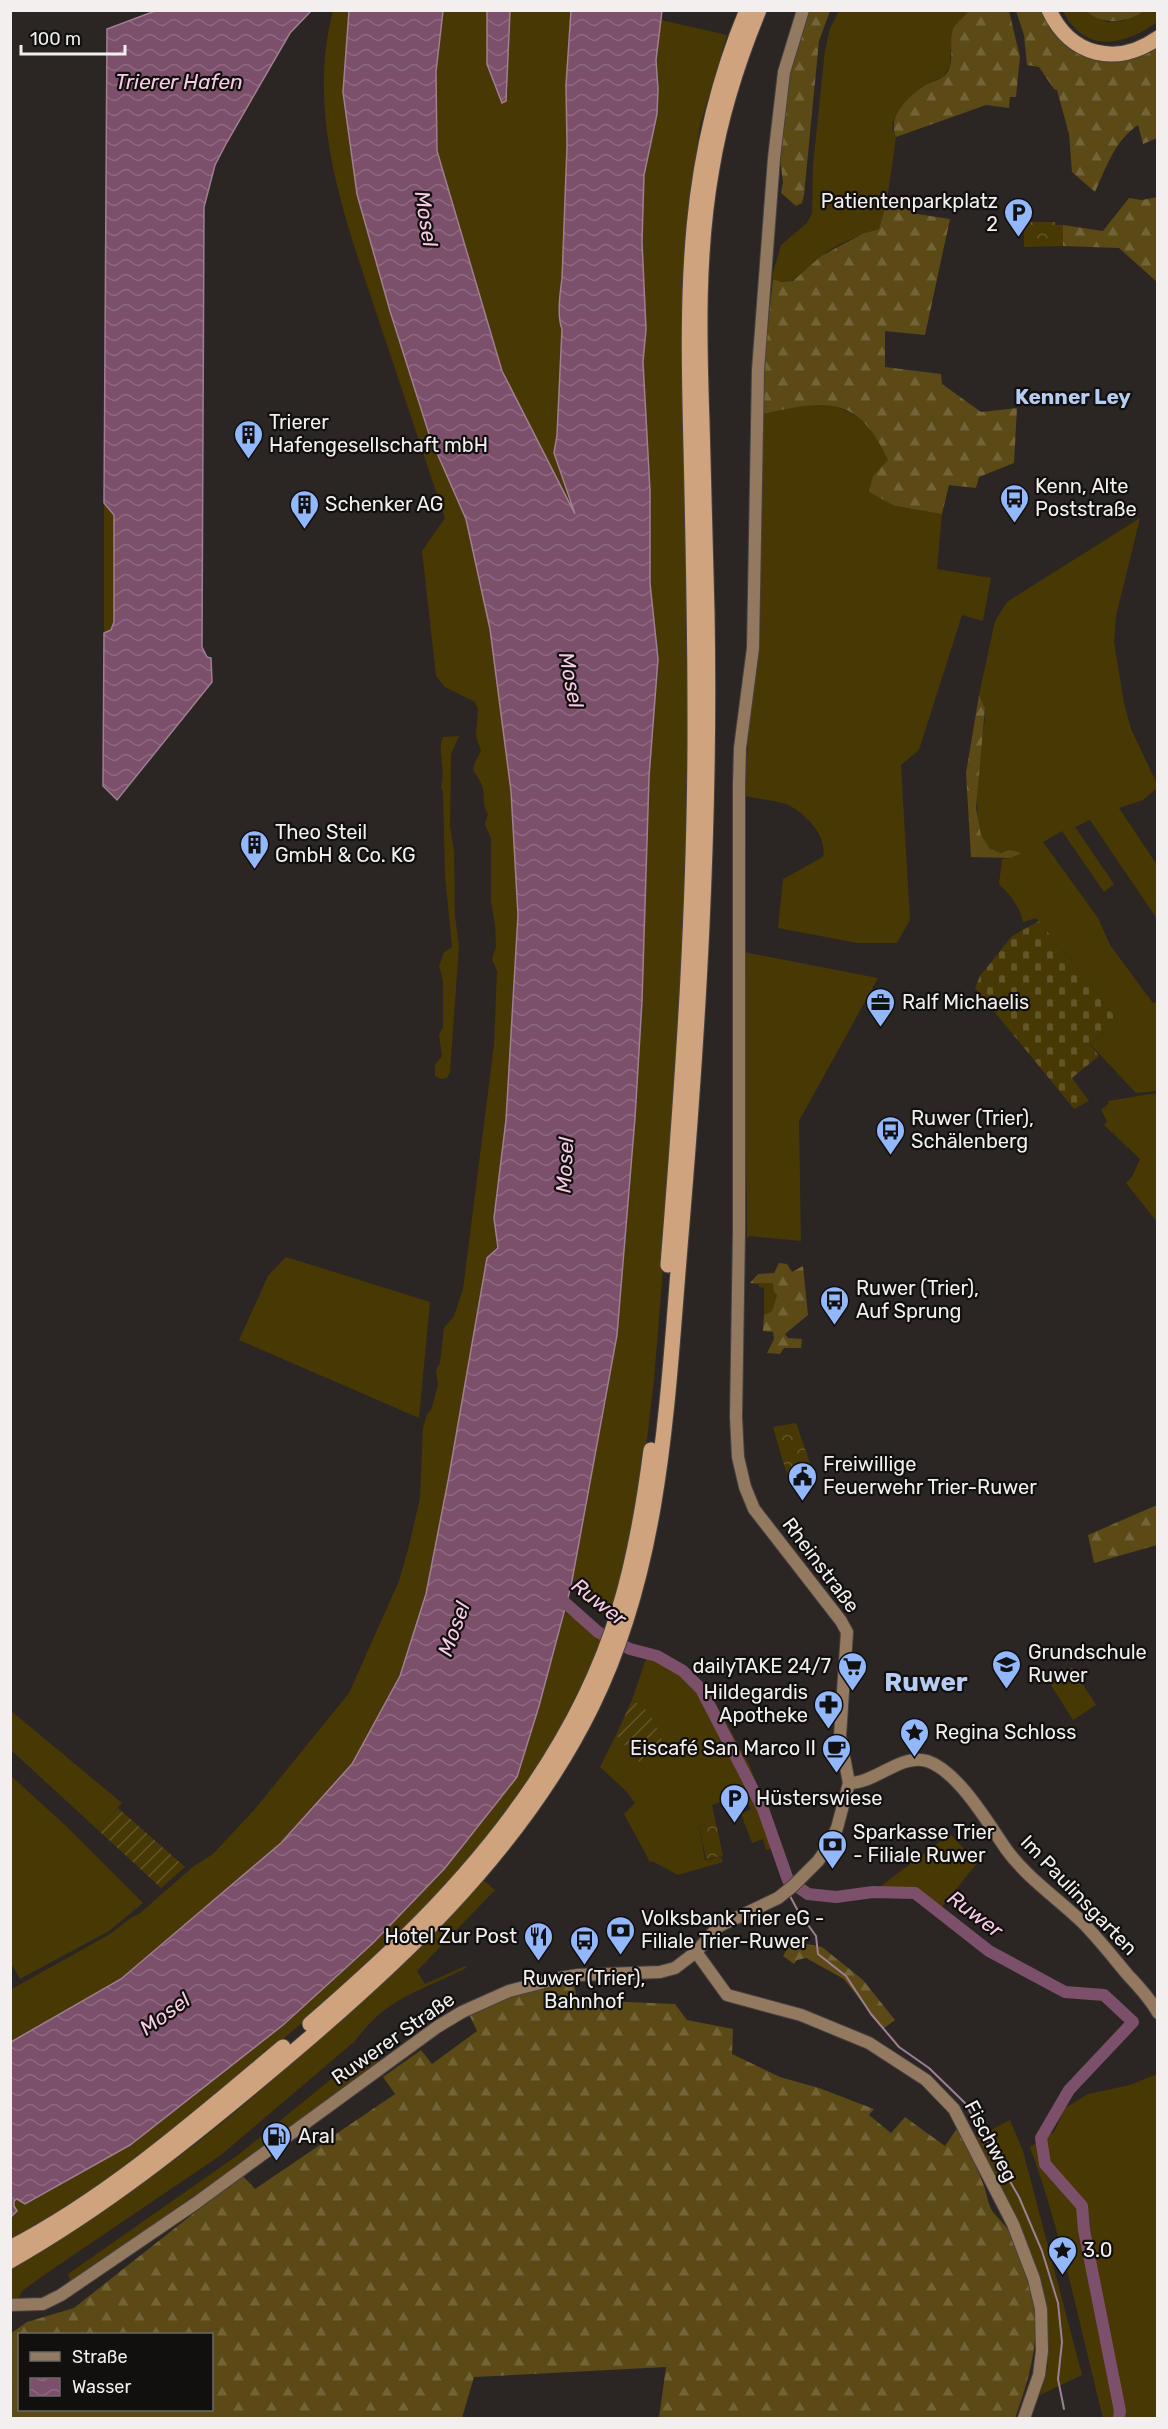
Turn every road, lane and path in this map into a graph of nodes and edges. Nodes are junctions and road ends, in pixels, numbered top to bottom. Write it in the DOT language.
graph roads {
  1 [pos="747,10"];
  2 [pos="759,10"];
  3 [pos="767,10"];
  4 [pos="803,10"];
  5 [pos="1049,10"];
  6 [pos="1060,10"];
  7 [pos="1158,26"];
  8 [pos="1158,38"];
  9 [pos="747,40"];
  10 [pos="623,1615"];
  11 [pos="604,1668"];
  12 [pos="849,1783"];
  13 [pos="818,1861"];
  14 [pos="696,1952"];
  15 [pos="1158,2013"];
  16 [pos="10,2248"];
  17 [pos="10,2261"];
  18 [pos="10,2306"];
  19 [pos="1024,2418"];
  1 -- 10 [label="highway"];
  2 -- 9 [label="highway"];
  3 -- 9 [label="highway"];
  4 -- 12 [label="main road, Rheinstraße"];
  5 -- 8 [label="highway"];
  6 -- 7 [label="highway"];
  9 -- 10 [label="highway"];
  10 -- 11 [label="highway"];
  11 -- 16 [label="highway"];
  11 -- 17 [label="highway"];
  12 -- 13 [label="main road, Rheinstraße"];
  12 -- 15 [label="main road, Im Paulinsgarten"];
  13 -- 14 [label="main road, Ruwerer Straße"];
  14 -- 18 [label="main road, Ruwerer Straße"];
  14 -- 19 [label="main road, Fischweg"];
}
